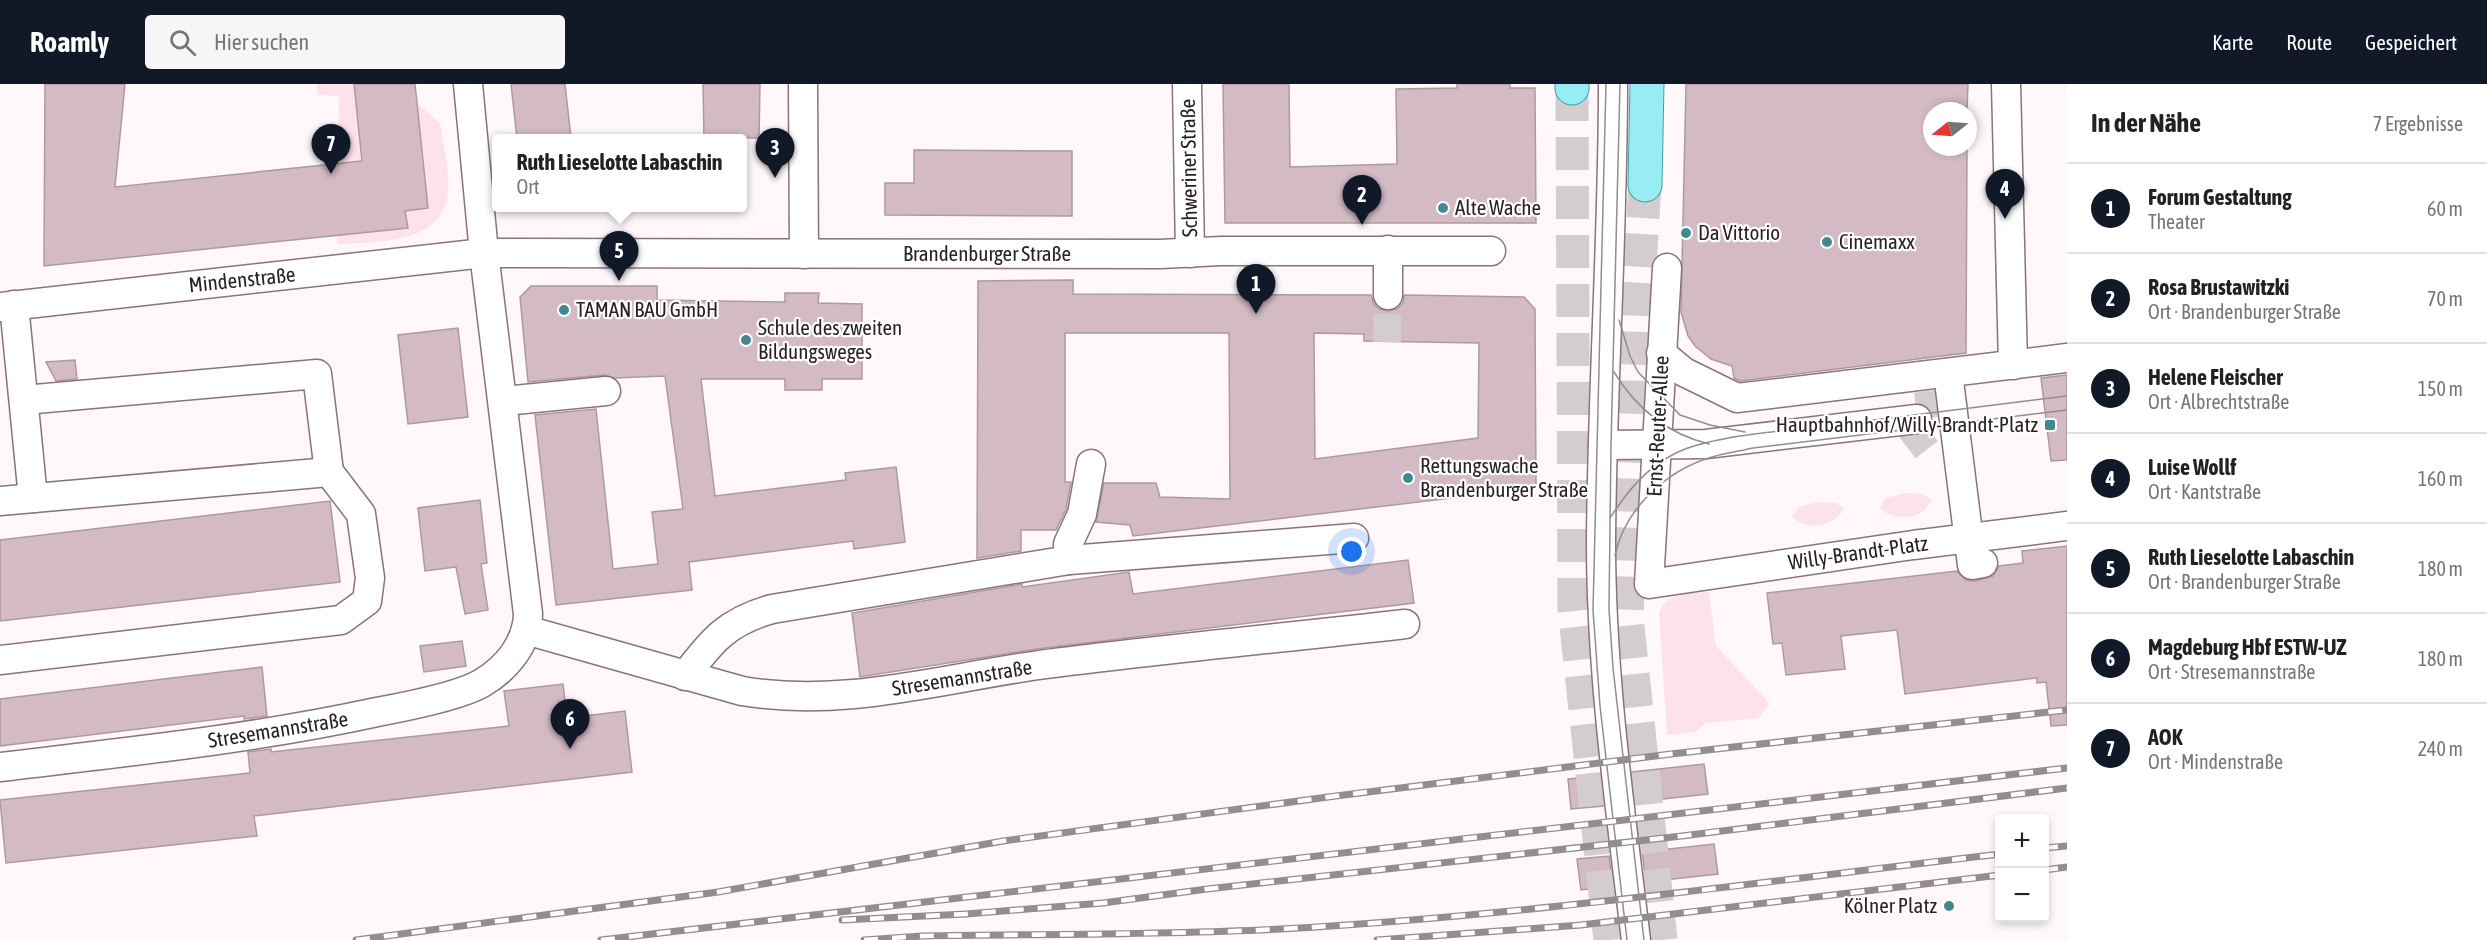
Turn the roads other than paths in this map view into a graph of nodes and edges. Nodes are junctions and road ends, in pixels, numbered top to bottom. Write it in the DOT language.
graph roads {
  1 [pos="468,84"];
  2 [pos="802,84"];
  3 [pos="1187,84"];
  4 [pos="1613,84"];
  5 [pos="1647,84"];
  6 [pos="2006,84"];
  7 [pos="1646,185"];
  8 [pos="1388,250"];
  9 [pos="1491,251"];
  10 [pos="1190,253"];
  11 [pos="484,254"];
  12 [pos="804,254"];
  13 [pos="1667,268"];
  14 [pos="1388,295"];
  15 [pos="7,306"];
  16 [pos="1661,353"];
  17 [pos="2067,358"];
  18 [pos="2013,365"];
  19 [pos="1951,387"];
  20 [pos="606,391"];
  21 [pos="24,400"];
  22 [pos="504,401"];
  23 [pos="1917,419"];
  24 [pos="1658,443"];
  25 [pos="1604,445"];
  26 [pos="1091,464"];
  27 [pos="329,472"];
  28 [pos="33,498"];
  29 [pos="0,501"];
  30 [pos="2067,526"];
  31 [pos="1354,538"];
  32 [pos="1968,538"];
  33 [pos="1069,560"];
  34 [pos="1983,563"];
  35 [pos="1649,584"];
  36 [pos="1405,624"];
  37 [pos="526,630"];
  38 [pos="0,660"];
  39 [pos="685,676"];
  40 [pos="0,767"];
  41 [pos="1636,940"];
  1 -- 11 [label="street, Stresemannstraße"];
  2 -- 12 [label="street"];
  3 -- 10 [label="street, Schweriner Straße"];
  4 -- 25 [label="street"];
  5 -- 7 [label="main road"];
  6 -- 18 [label="street"];
  8 -- 9 [label="street, Brandenburger Straße"];
  8 -- 10 [label="street, Brandenburger Straße"];
  8 -- 14 [label="street"];
  10 -- 12 [label="street, Brandenburger Straße"];
  11 -- 12 [label="street, Brandenburger Straße"];
  11 -- 15 [label="street, Mindenstraße"];
  11 -- 22 [label="street, Stresemannstraße"];
  13 -- 16 [label="street, Ernst-Reuter-Allee"];
  15 -- 21 [label="street"];
  16 -- 19 [label="street"];
  16 -- 24 [label="street, Ernst-Reuter-Allee"];
  17 -- 18 [label="street"];
  18 -- 19 [label="street"];
  19 -- 32 [label="street"];
  20 -- 22 [label="street"];
  21 -- 27 [label="street"];
  21 -- 28 [label="street"];
  22 -- 37 [label="street, Stresemannstraße"];
  23 -- 24 [label="street"];
  24 -- 25 [label="street"];
  24 -- 35 [label="street, Ernst-Reuter-Allee"];
  25 -- 41 [label="street"];
  26 -- 33 [label="street"];
  27 -- 28 [label="street"];
  27 -- 38 [label="street"];
  28 -- 29 [label="street"];
  30 -- 32 [label="street, Willy-Brandt-Platz"];
  31 -- 33 [label="street"];
  32 -- 34 [label="street"];
  32 -- 35 [label="street, Willy-Brandt-Platz"];
  33 -- 39 [label="street"];
  36 -- 39 [label="street, Stresemannstraße"];
  37 -- 39 [label="street, Stresemannstraße"];
  37 -- 40 [label="street, Stresemannstraße"];
}
